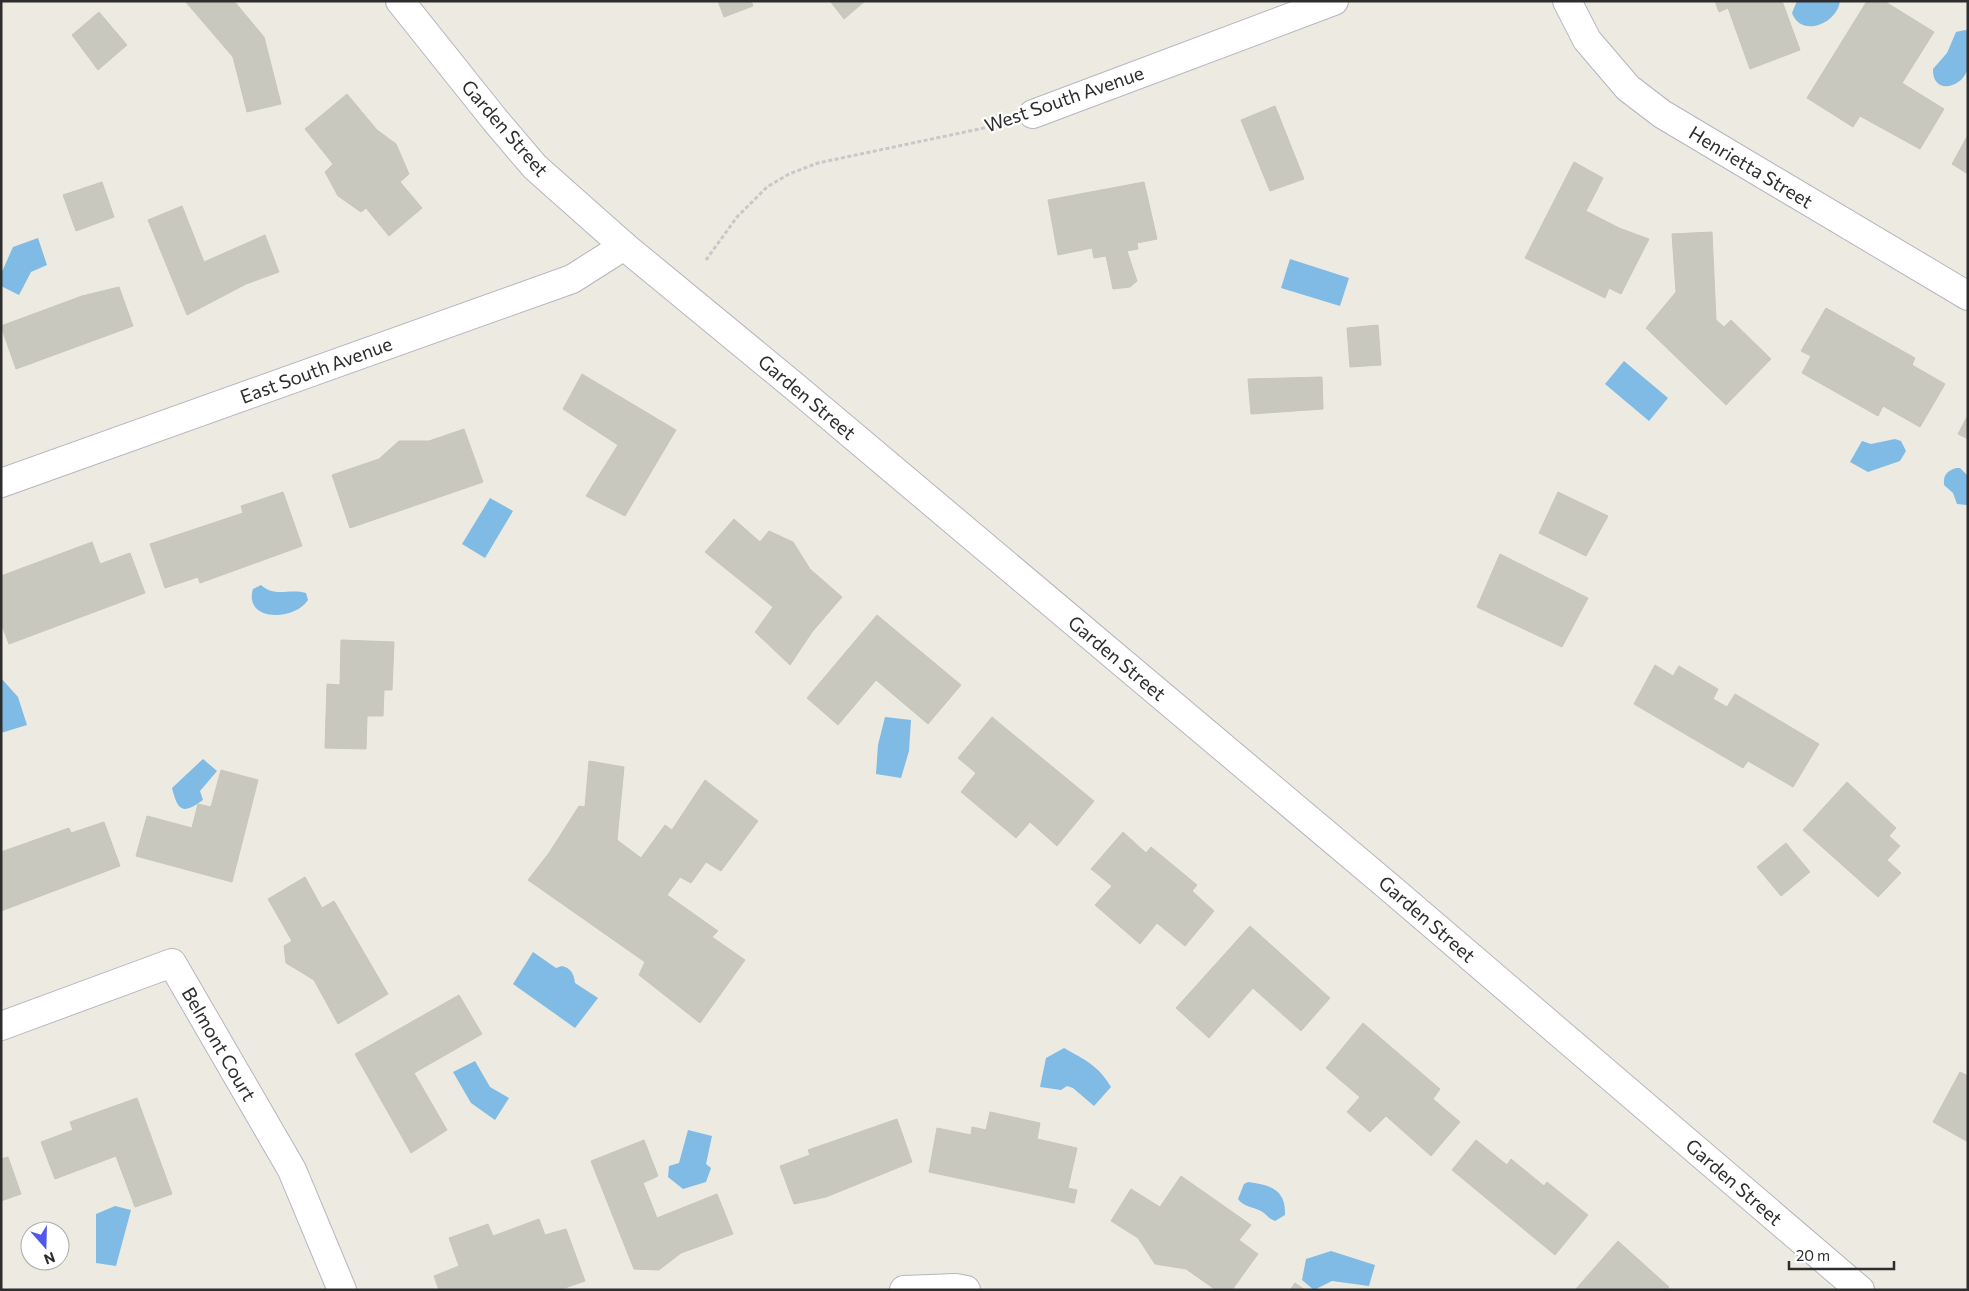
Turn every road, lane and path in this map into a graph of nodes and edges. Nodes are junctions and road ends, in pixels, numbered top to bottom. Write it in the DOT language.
graph roads {
  1 [pos="400,1"];
  2 [pos="1334,1"];
  3 [pos="1568,1"];
  4 [pos="1297,7"];
  5 [pos="1033,114"];
  6 [pos="624,246"];
  7 [pos="706,260"];
  8 [pos="1968,296"];
  9 [pos="1,483"];
  10 [pos="1,1026"];
  11 [pos="342,1290"];
  12 [pos="904,1290"];
  13 [pos="966,1290"];
  14 [pos="1860,1290"];
  1 -- 6 [label="street, Garden Street"];
  2 -- 4 [label="street, West South Avenue"];
  3 -- 8 [label="street, Henrietta Street"];
  4 -- 5 [label="street, West South Avenue"];
  5 -- 7 [label="path, West South Avenue"];
  6 -- 9 [label="street, East South Avenue"];
  6 -- 14 [label="street, Garden Street"];
  10 -- 11 [label="street, Belmont Court"];
  12 -- 13 [label="street"];
}
